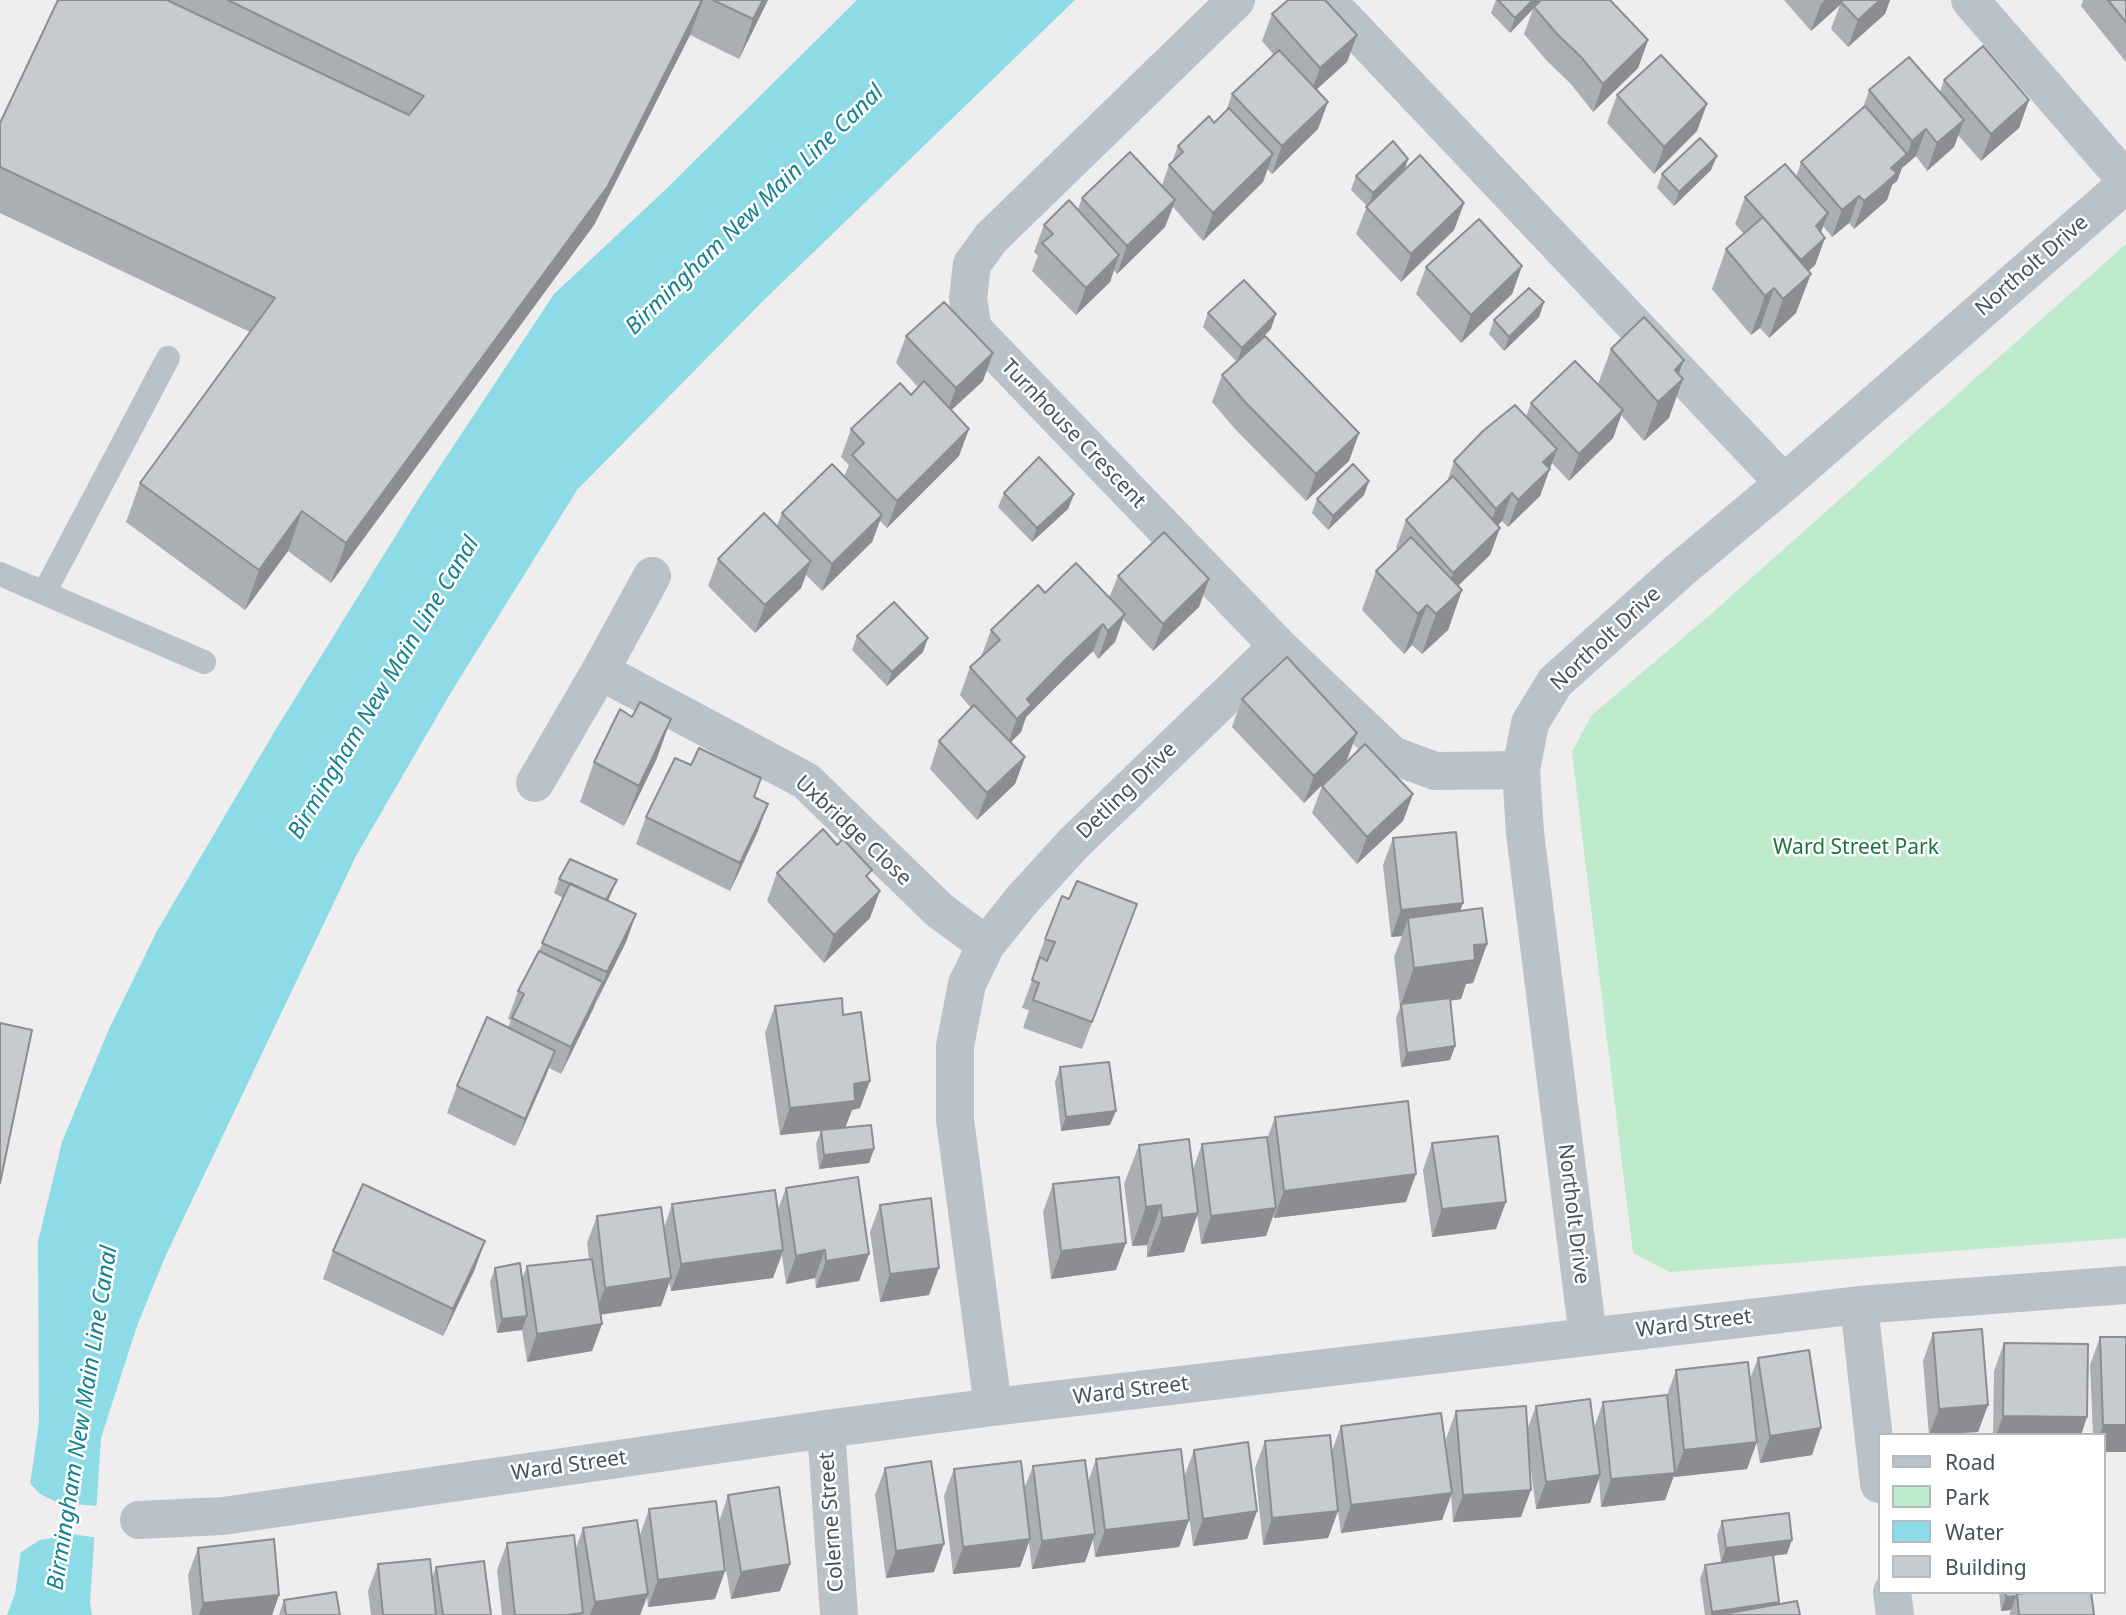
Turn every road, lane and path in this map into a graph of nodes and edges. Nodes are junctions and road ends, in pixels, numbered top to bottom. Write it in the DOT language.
graph roads {
  1 [pos="1236,0"];
  2 [pos="1322,0"];
  3 [pos="1970,0"];
  4 [pos="2126,182"];
  5 [pos="168,358"];
  6 [pos="1784,483"];
  7 [pos="0,574"];
  8 [pos="652,576"];
  9 [pos="44,593"];
  10 [pos="1278,646"];
  11 [pos="204,662"];
  12 [pos="600,671"];
  13 [pos="1521,770"];
  14 [pos="535,783"];
  15 [pos="986,945"];
  16 [pos="2126,1285"];
  17 [pos="1859,1305"];
  18 [pos="1588,1337"];
  19 [pos="993,1407"];
  20 [pos="826,1429"];
  21 [pos="1878,1475"];
  22 [pos="139,1520"];
  23 [pos="1892,1594"];
  24 [pos="839,1615"];
  25 [pos="1895,1615"];
  1 -- 10 [label="street, Turnhouse Crescent"];
  2 -- 6 [label="street"];
  3 -- 4 [label="street"];
  4 -- 6 [label="street, Northolt Drive"];
  5 -- 9 [label="lane"];
  6 -- 13 [label="street, Northolt Drive"];
  7 -- 9 [label="lane"];
  8 -- 12 [label="street"];
  9 -- 11 [label="lane"];
  10 -- 13 [label="street, Turnhouse Crescent"];
  10 -- 15 [label="street, Detling Drive"];
  12 -- 14 [label="street"];
  12 -- 15 [label="street, Uxbridge Close"];
  13 -- 18 [label="street, Northolt Drive"];
  15 -- 19 [label="street, Detling Drive"];
  16 -- 17 [label="street, Ward Street"];
  17 -- 18 [label="street, Ward Street"];
  17 -- 21 [label="street"];
  18 -- 19 [label="street, Ward Street"];
  19 -- 20 [label="street, Ward Street"];
  20 -- 22 [label="street, Ward Street"];
  20 -- 24 [label="street, Colerne Street"];
  23 -- 25 [label="street"];
}
